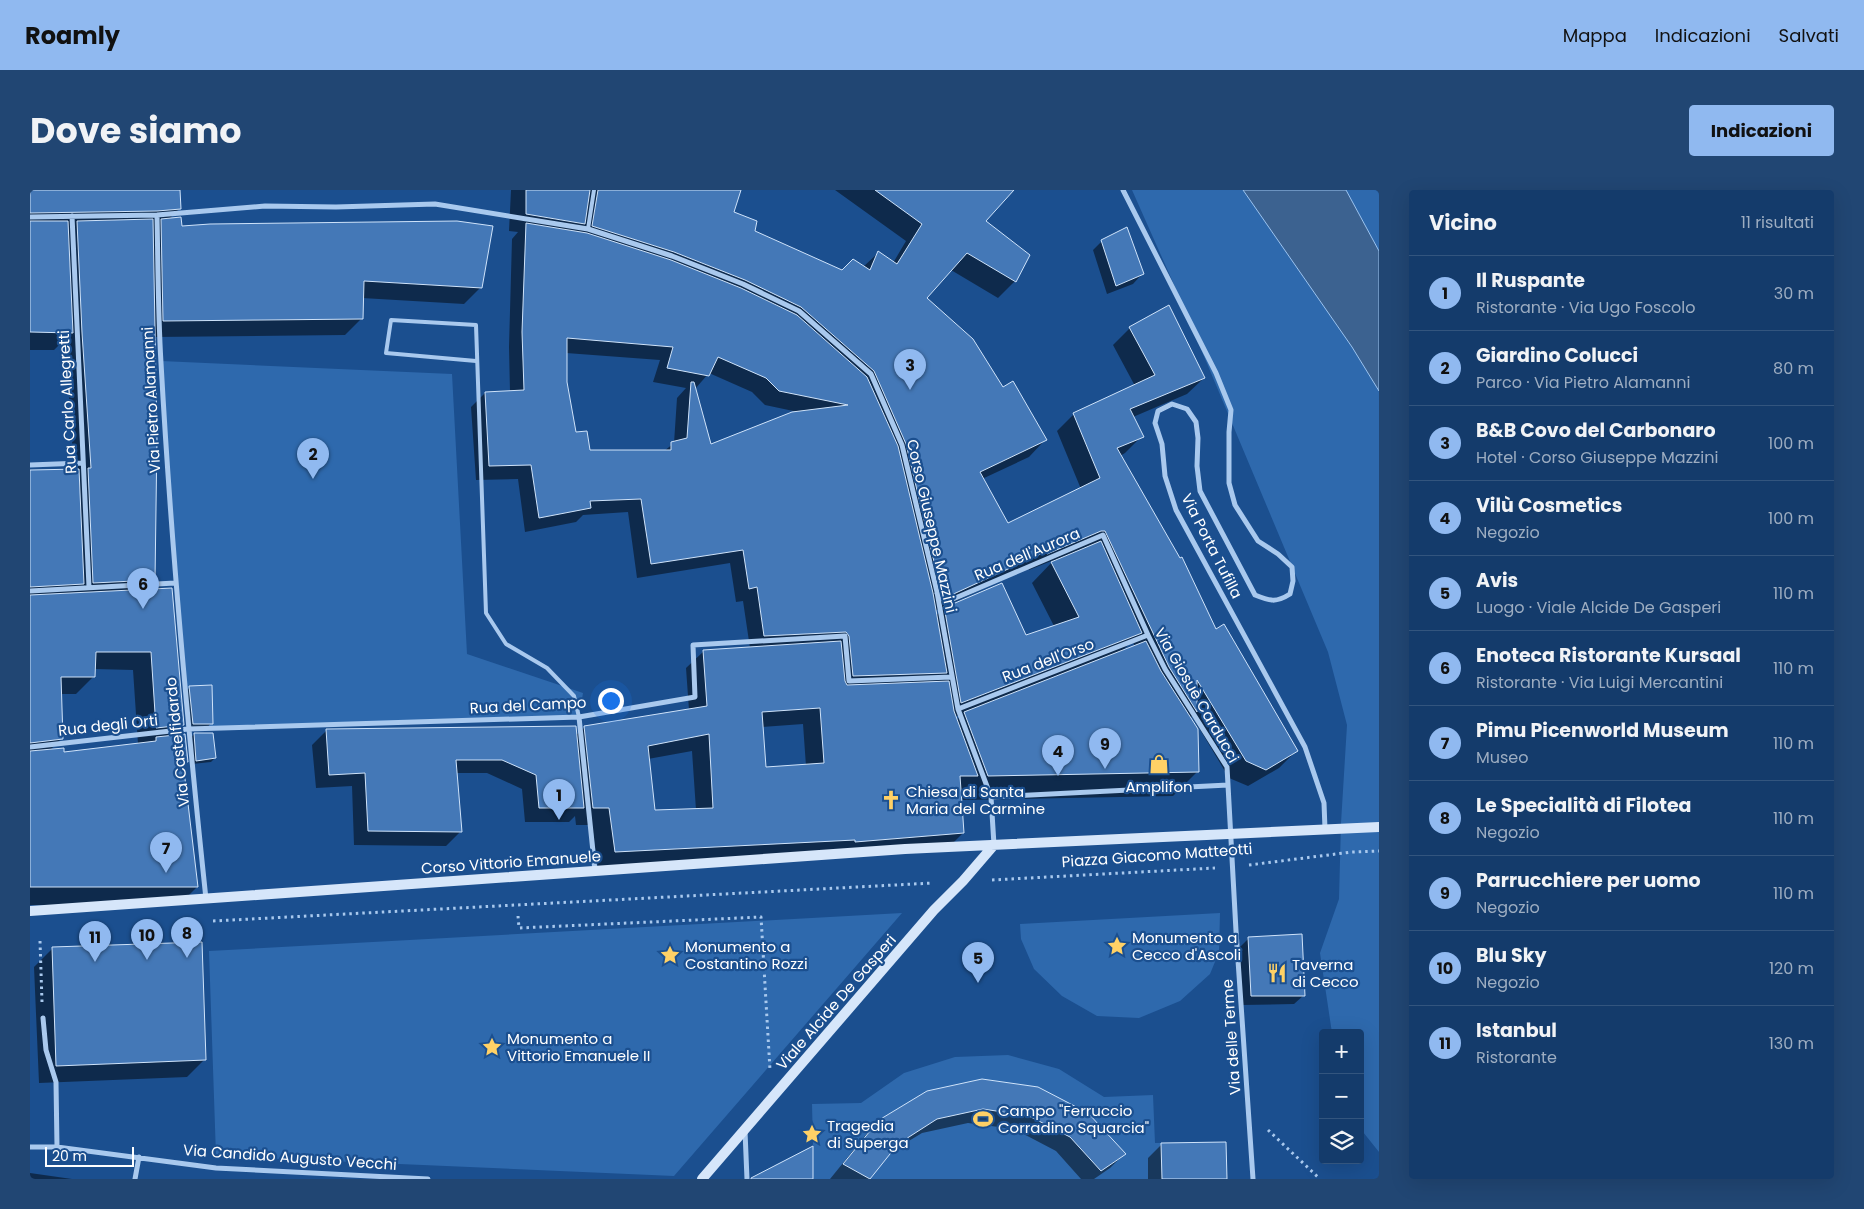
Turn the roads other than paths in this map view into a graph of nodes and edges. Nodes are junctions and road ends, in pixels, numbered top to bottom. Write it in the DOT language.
graph roads {
  1 [pos="594,190"];
  2 [pos="1123,190"];
  3 [pos="157,215"];
  4 [pos="72,216"];
  5 [pos="30,217"];
  6 [pos="588,229"];
  7 [pos="476,361"];
  8 [pos="82,463"];
  9 [pos="30,465"];
  10 [pos="1102,535"];
  11 [pos="175,583"];
  12 [pos="89,587"];
  13 [pos="30,591"];
  14 [pos="937,592"];
  15 [pos="1148,635"];
  16 [pos="951,677"];
  17 [pos="958,709"];
  18 [pos="579,717"];
  19 [pos="188,729"];
  20 [pos="30,747"];
  21 [pos="1228,785"];
  22 [pos="992,796"];
  23 [pos="1379,827"];
  24 [pos="1325,829"];
  25 [pos="1231,834"];
  26 [pos="994,845"];
  27 [pos="595,871"];
  28 [pos="206,899"];
  29 [pos="30,911"];
  30 [pos="43,1018"];
  31 [pos="745,1130"];
  32 [pos="30,1147"];
  33 [pos="58,1148"];
  34 [pos="139,1157"];
  35 [pos="295,1172"];
  36 [pos="135,1179"];
  37 [pos="295,1179"];
  38 [pos="428,1179"];
  39 [pos="702,1179"];
  40 [pos="747,1179"];
  41 [pos="1254,1179"];
  1 -- 6 [label="lane"];
  2 -- 24 [label="street, Via Porta Tufilla"];
  3 -- 4 [label="street, Corso Giuseppe Mazzini"];
  3 -- 6 [label="street, Corso Giuseppe Mazzini"];
  3 -- 11 [label="street, Via Pietro Alamanni"];
  4 -- 5 [label="street, Corso Giuseppe Mazzini"];
  4 -- 8 [label="street, Rua Carlo Allegretti"];
  6 -- 14 [label="street, Corso Giuseppe Mazzini"];
  7 -- 7 [label="lane"];
  7 -- 18 [label="lane"];
  8 -- 9 [label="street"];
  8 -- 12 [label="street, Rua Carlo Allegretti"];
  10 -- 14 [label="street, Rua dell'Aurora"];
  10 -- 15 [label="street, Via Giosuè Carducci"];
  11 -- 12 [label="street"];
  11 -- 19 [label="street, Via Castelfidardo"];
  12 -- 13 [label="street"];
  14 -- 16 [label="street, Corso Giuseppe Mazzini"];
  15 -- 17 [label="street, Rua dell'Orso"];
  15 -- 21 [label="street, Via Giosuè Carducci"];
  16 -- 17 [label="street, Corso Giuseppe Mazzini"];
  16 -- 18 [label="street, Rua del Campo"];
  17 -- 22 [label="street, Corso Giuseppe Mazzini"];
  18 -- 19 [label="street, Rua del Campo"];
  18 -- 27 [label="street"];
  19 -- 20 [label="street, Rua degli Orti"];
  19 -- 28 [label="street, Via Castelfidardo"];
  21 -- 22 [label="street"];
  21 -- 25 [label="street, Piazza Giacomo Matteotti"];
  22 -- 26 [label="street, Corso Giuseppe Mazzini"];
  23 -- 24 [label="street, Piazza Giacomo Matteotti"];
  24 -- 25 [label="street, Piazza Giacomo Matteotti"];
  25 -- 26 [label="street, Piazza Giacomo Matteotti"];
  25 -- 41 [label="street, Via delle Terme"];
  26 -- 27 [label="street, Corso Vittorio Emanuele"];
  26 -- 31 [label="street, Viale Alcide De Gasperi"];
  27 -- 28 [label="street, Corso Vittorio Emanuele"];
  28 -- 29 [label="street, Corso Vittorio Emanuele"];
  30 -- 33 [label="street"];
  31 -- 39 [label="street, Viale Alcide De Gasperi"];
  31 -- 40 [label="street"];
  32 -- 33 [label="street, Via Candido Augusto Vecchi"];
  33 -- 34 [label="street, Via Candido Augusto Vecchi"];
  34 -- 35 [label="street, Via Candido Augusto Vecchi"];
  34 -- 36 [label="street"];
  35 -- 37 [label="street"];
  35 -- 38 [label="street, Via Candido Augusto Vecchi"];
}
